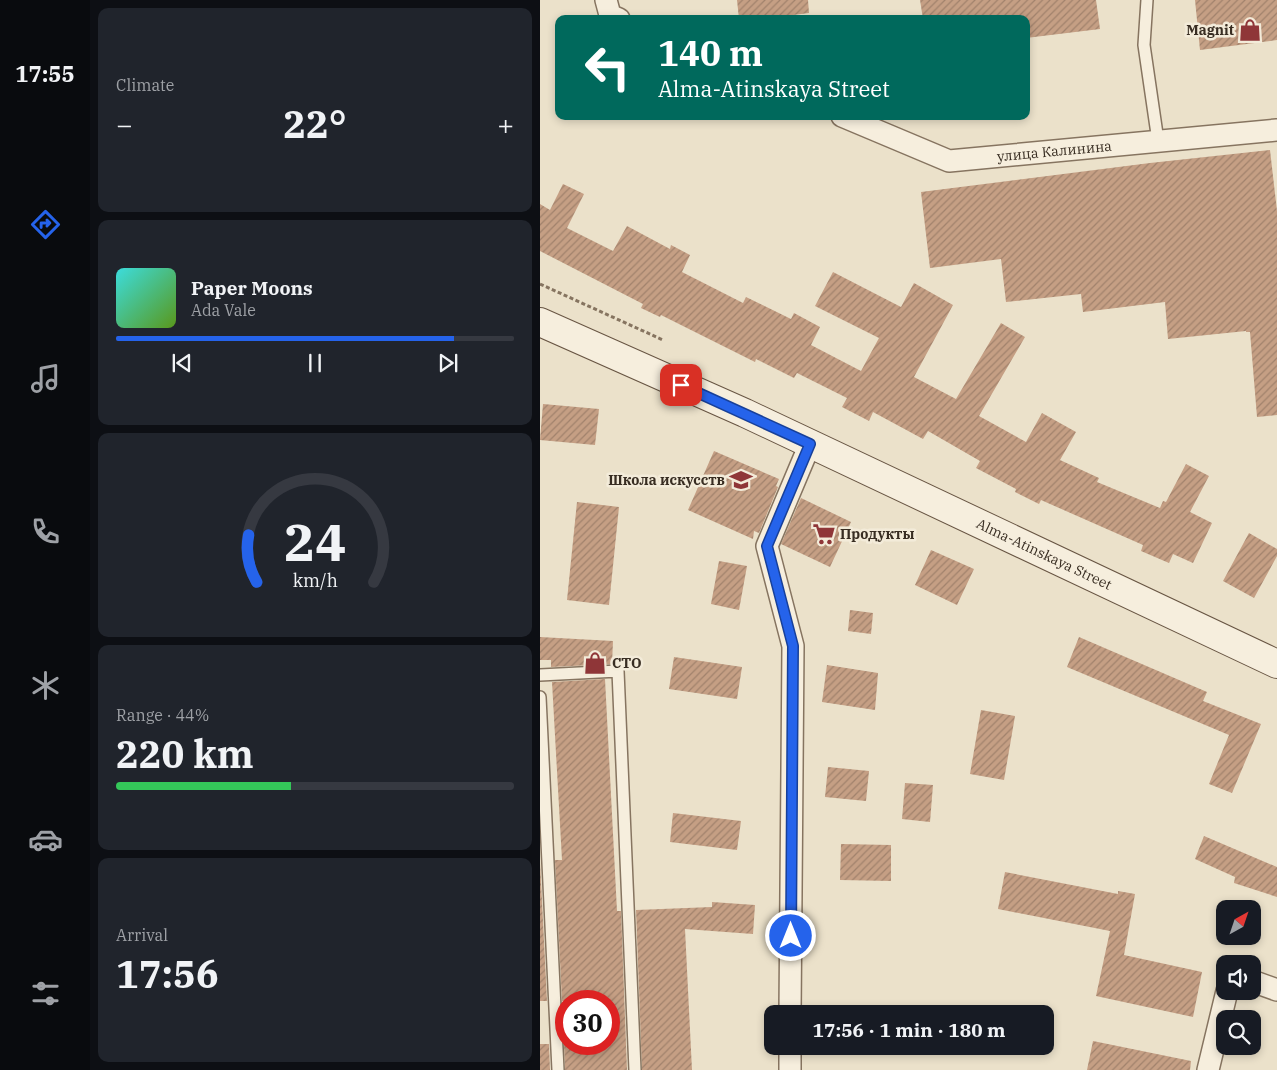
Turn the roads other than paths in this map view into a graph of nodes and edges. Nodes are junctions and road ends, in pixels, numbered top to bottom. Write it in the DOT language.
graph roads {
  1 [pos="606,0"];
  2 [pos="1147,0"];
  3 [pos="610,15"];
  4 [pos="852,120"];
  5 [pos="1277,130"];
  6 [pos="1158,141"];
  7 [pos="540,322"];
  8 [pos="810,444"];
  9 [pos="1277,664"];
  10 [pos="540,675"];
  11 [pos="540,697"];
  12 [pos="1261,984"];
  13 [pos="1277,990"];
  14 [pos="1226,1000"];
  15 [pos="790,1005"];
  16 [pos="790,1055"];
  17 [pos="558,1070"];
  18 [pos="635,1070"];
  19 [pos="790,1070"];
  20 [pos="1208,1070"];
  1 -- 3 [label="street"];
  2 -- 6 [label="lane"];
  4 -- 6 [label="street, улица Калинина"];
  5 -- 6 [label="street, улица Калинина"];
  7 -- 8 [label="main road, Alma-Atinskaya Street"];
  8 -- 9 [label="main road, Alma-Atinskaya Street"];
  8 -- 15 [label="street"];
  10 -- 18 [label="lane"];
  11 -- 17 [label="lane"];
  12 -- 13 [label="street"];
  14 -- 20 [label="street"];
  16 -- 19 [label="street"];
}
